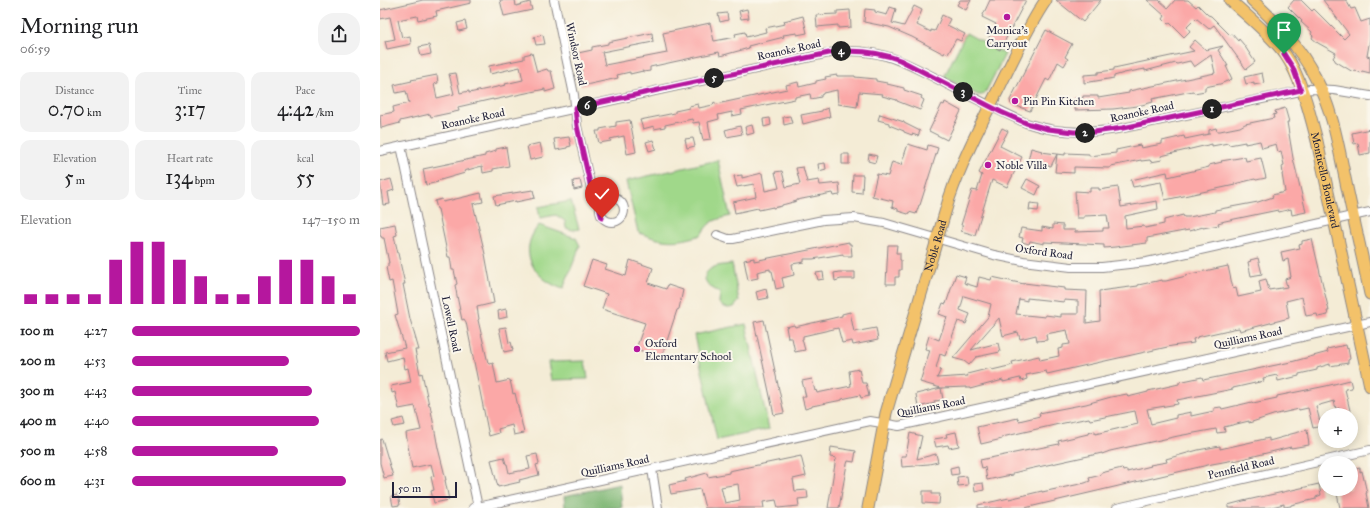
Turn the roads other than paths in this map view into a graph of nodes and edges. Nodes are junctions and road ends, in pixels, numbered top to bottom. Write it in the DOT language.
graph roads {
  1 [pos="554,0"];
  2 [pos="1046,0"];
  3 [pos="1230,0"];
  4 [pos="1252,0"];
  5 [pos="1311,89"];
  6 [pos="1370,96"];
  7 [pos="990,106"];
  8 [pos="575,108"];
  9 [pos="402,146"];
  10 [pos="380,151"];
  11 [pos="602,204"];
  12 [pos="1370,212"];
  13 [pos="1353,216"];
  14 [pos="1334,220"];
  15 [pos="717,235"];
  16 [pos="937,238"];
  17 [pos="1370,294"];
  18 [pos="1370,322"];
  19 [pos="1357,325"];
  20 [pos="1370,386"];
  21 [pos="884,424"];
  22 [pos="1370,450"];
  23 [pos="652,469"];
  24 [pos="476,507"];
  25 [pos="658,508"];
  26 [pos="868,508"];
  27 [pos="1117,508"];
  1 -- 8 [label="street, Windsor Road"];
  2 -- 7 [label="main road, Noble Road"];
  3 -- 5 [label="main road, Monticello Boulevard"];
  4 -- 5 [label="main road, Monticello Boulevard"];
  5 -- 6 [label="street"];
  5 -- 7 [label="street, Roanoke Road"];
  5 -- 13 [label="main road, Monticello Boulevard"];
  5 -- 14 [label="main road, Monticello Boulevard"];
  7 -- 8 [label="street, Roanoke Road"];
  7 -- 16 [label="main road, Noble Road"];
  8 -- 9 [label="street, Roanoke Road"];
  8 -- 11 [label="street, Windsor Road"];
  9 -- 10 [label="street, Roanoke Road"];
  9 -- 24 [label="street, Lowell Road"];
  12 -- 13 [label="street, Oxford Road"];
  13 -- 14 [label="street, Oxford Road"];
  13 -- 17 [label="main road, Monticello Boulevard"];
  14 -- 16 [label="street, Oxford Road"];
  14 -- 19 [label="main road, Monticello Boulevard"];
  15 -- 16 [label="street, Oxford Road"];
  16 -- 21 [label="main road, Noble Road"];
  18 -- 19 [label="street, Quilliams Road"];
  19 -- 20 [label="main road, Monticello Boulevard"];
  19 -- 21 [label="street, Quilliams Road"];
  21 -- 23 [label="street, Quilliams Road"];
  21 -- 26 [label="main road, Noble Road"];
  22 -- 27 [label="street, Pennfield Road"];
  23 -- 24 [label="street, Quilliams Road"];
  23 -- 25 [label="street"];
}
